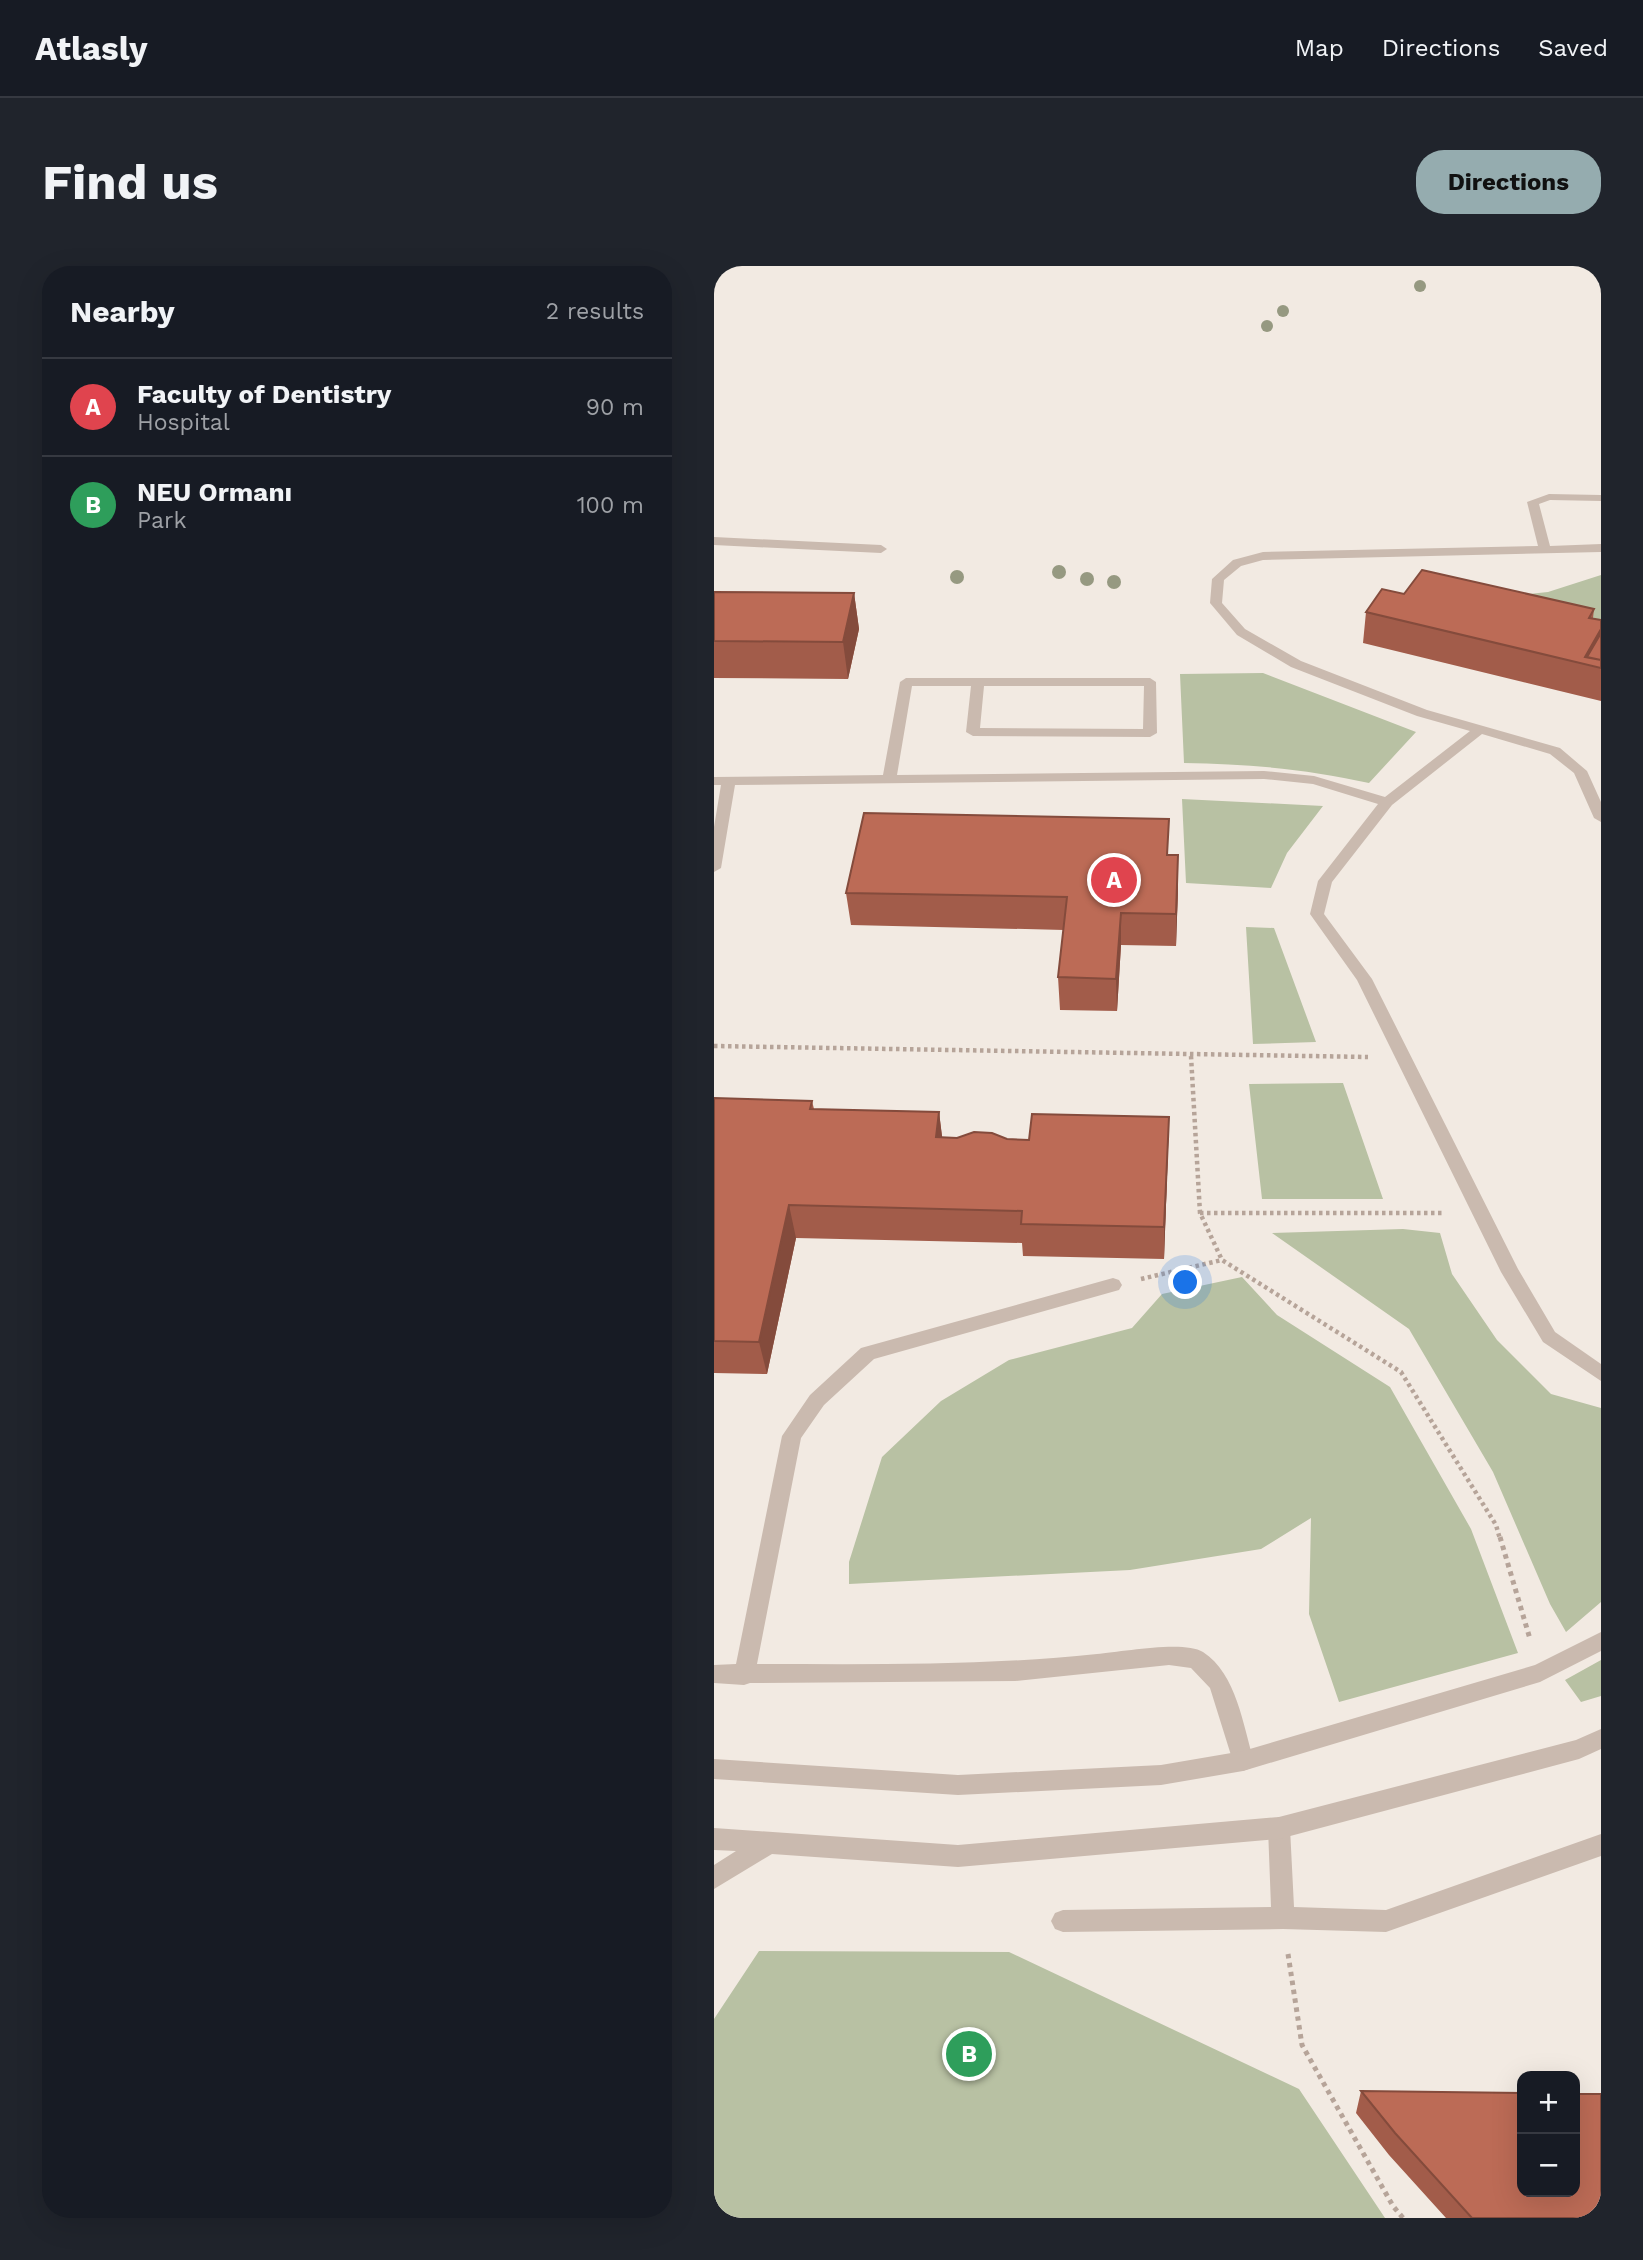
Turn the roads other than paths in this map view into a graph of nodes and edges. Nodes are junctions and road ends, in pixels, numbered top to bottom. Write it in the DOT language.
graph roads {
  1 [pos="1601,498"];
  2 [pos="714,541"];
  3 [pos="1601,548"];
  4 [pos="881,549"];
  5 [pos="1545,549"];
  6 [pos="978,682"];
  7 [pos="1479,730"];
  8 [pos="889,779"];
  9 [pos="714,781"];
  10 [pos="729,781"];
  11 [pos="1387,802"];
  12 [pos="1601,818"];
  13 [pos="714,868"];
  14 [pos="1113,1285"];
  15 [pos="1601,1374"];
  16 [pos="1601,1641"];
  17 [pos="714,1674"];
  18 [pos="744,1676"];
  19 [pos="1601,1740"];
  20 [pos="1243,1760"];
  21 [pos="714,1769"];
  22 [pos="1279,1828"];
  23 [pos="714,1839"];
  24 [pos="770,1842"];
  25 [pos="1601,1845"];
  26 [pos="714,1878"];
  27 [pos="1283,1918"];
  28 [pos="1063,1921"];
  1 -- 5 [label="street"];
  2 -- 4 [label="street"];
  3 -- 5 [label="street"];
  5 -- 7 [label="street"];
  6 -- 6 [label="street"];
  6 -- 8 [label="street"];
  7 -- 11 [label="street"];
  7 -- 12 [label="street"];
  8 -- 10 [label="street"];
  8 -- 11 [label="street"];
  9 -- 10 [label="street"];
  10 -- 13 [label="street"];
  11 -- 15 [label="street"];
  14 -- 18 [label="street"];
  16 -- 20 [label="street"];
  17 -- 18 [label="street"];
  18 -- 20 [label="street"];
  19 -- 22 [label="street"];
  20 -- 21 [label="street"];
  22 -- 24 [label="street"];
  22 -- 27 [label="street"];
  23 -- 24 [label="street"];
  24 -- 26 [label="street"];
  25 -- 27 [label="street"];
  27 -- 28 [label="street"];
}
